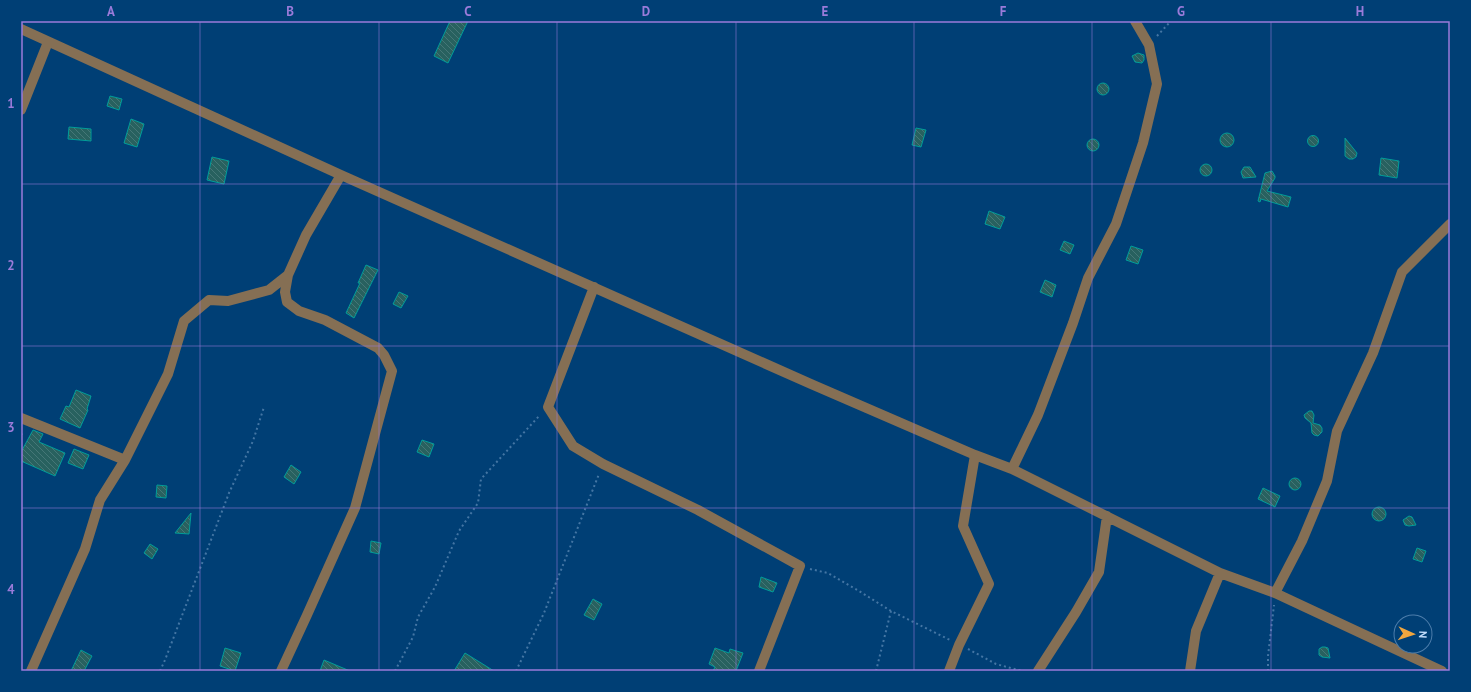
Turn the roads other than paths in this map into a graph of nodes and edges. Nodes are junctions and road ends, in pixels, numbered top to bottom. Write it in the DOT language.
graph roads {
  1 [pos="1135,21"];
  2 [pos="21,30"];
  3 [pos="48,42"];
  4 [pos="21,110"];
  5 [pos="340,175"];
  6 [pos="1450,224"];
  7 [pos="288,275"];
  8 [pos="594,287"];
  9 [pos="21,418"];
  10 [pos="975,455"];
  11 [pos="124,460"];
  12 [pos="1012,469"];
  13 [pos="1107,516"];
  14 [pos="1220,573"];
  15 [pos="1275,593"];
  16 [pos="31,671"];
  17 [pos="281,671"];
  18 [pos="759,671"];
  19 [pos="949,671"];
  20 [pos="1038,671"];
  21 [pos="1190,671"];
  22 [pos="1442,671"];
  1 -- 12 [label="street"];
  2 -- 3 [label="street"];
  3 -- 4 [label="street"];
  3 -- 5 [label="street"];
  5 -- 7 [label="street"];
  5 -- 8 [label="street"];
  6 -- 15 [label="street"];
  7 -- 11 [label="street"];
  7 -- 17 [label="street"];
  8 -- 10 [label="street"];
  8 -- 18 [label="street"];
  9 -- 11 [label="street"];
  10 -- 12 [label="street"];
  10 -- 19 [label="street"];
  11 -- 16 [label="street"];
  12 -- 13 [label="street"];
  13 -- 14 [label="street"];
  13 -- 20 [label="street"];
  14 -- 15 [label="street"];
  14 -- 21 [label="street"];
  15 -- 22 [label="street"];
}
